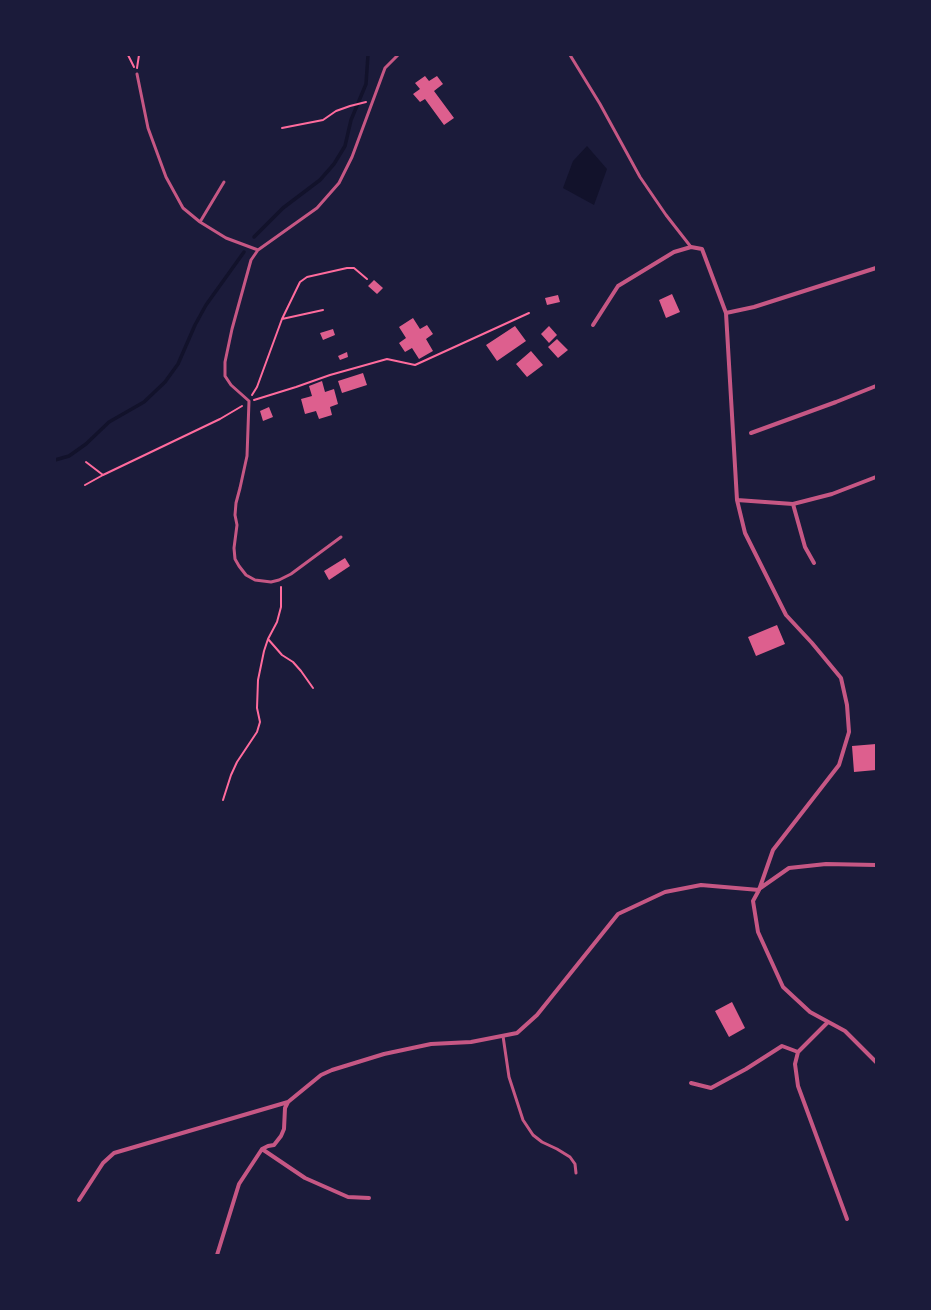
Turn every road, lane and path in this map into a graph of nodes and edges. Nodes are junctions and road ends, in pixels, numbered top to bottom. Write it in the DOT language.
graph roads {
  1 [pos="128,55"];
  2 [pos="139,55"];
  3 [pos="398,55"];
  4 [pos="570,55"];
  5 [pos="137,74"];
  6 [pos="366,102"];
  7 [pos="282,128"];
  8 [pos="224,182"];
  9 [pos="200,222"];
  10 [pos="691,247"];
  11 [pos="258,250"];
  12 [pos="876,268"];
  13 [pos="367,279"];
  14 [pos="323,310"];
  15 [pos="529,313"];
  16 [pos="726,313"];
  17 [pos="282,318"];
  18 [pos="593,325"];
  19 [pos="876,386"];
  20 [pos="249,402"];
  21 [pos="751,433"];
  22 [pos="86,462"];
  23 [pos="103,475"];
  24 [pos="876,478"];
  25 [pos="85,485"];
  26 [pos="737,500"];
  27 [pos="792,504"];
  28 [pos="341,537"];
  29 [pos="814,563"];
  30 [pos="279,580"];
  31 [pos="268,640"];
  32 [pos="313,688"];
  33 [pos="223,800"];
  34 [pos="876,865"];
  35 [pos="759,890"];
  36 [pos="828,1022"];
  37 [pos="503,1036"];
  38 [pos="798,1052"];
  39 [pos="876,1062"];
  40 [pos="691,1083"];
  41 [pos="288,1102"];
  42 [pos="262,1149"];
  43 [pos="576,1173"];
  44 [pos="369,1198"];
  45 [pos="80,1200"];
  46 [pos="847,1219"];
  47 [pos="217,1255"];
  1 -- 5 [label="path"];
  2 -- 5 [label="path"];
  3 -- 11 [label="lane"];
  4 -- 10 [label="lane"];
  5 -- 9 [label="lane"];
  6 -- 7 [label="path"];
  8 -- 9 [label="lane"];
  9 -- 11 [label="lane"];
  10 -- 16 [label="street"];
  10 -- 18 [label="street"];
  11 -- 20 [label="lane"];
  12 -- 16 [label="street"];
  13 -- 17 [label="path"];
  14 -- 17 [label="path"];
  15 -- 20 [label="path"];
  16 -- 26 [label="street"];
  17 -- 20 [label="path"];
  19 -- 21 [label="street"];
  20 -- 23 [label="path"];
  20 -- 30 [label="lane"];
  22 -- 23 [label="path"];
  23 -- 25 [label="path"];
  24 -- 27 [label="street"];
  26 -- 27 [label="street"];
  26 -- 35 [label="street"];
  27 -- 29 [label="street"];
  28 -- 30 [label="lane"];
  30 -- 31 [label="path"];
  31 -- 32 [label="path"];
  31 -- 33 [label="path"];
  34 -- 35 [label="street"];
  35 -- 36 [label="street"];
  35 -- 37 [label="street"];
  36 -- 38 [label="street"];
  36 -- 39 [label="street"];
  37 -- 41 [label="street"];
  37 -- 43 [label="lane"];
  38 -- 40 [label="street"];
  38 -- 46 [label="street"];
  41 -- 42 [label="street"];
  41 -- 45 [label="street"];
  42 -- 44 [label="street"];
  42 -- 47 [label="street"];
}
